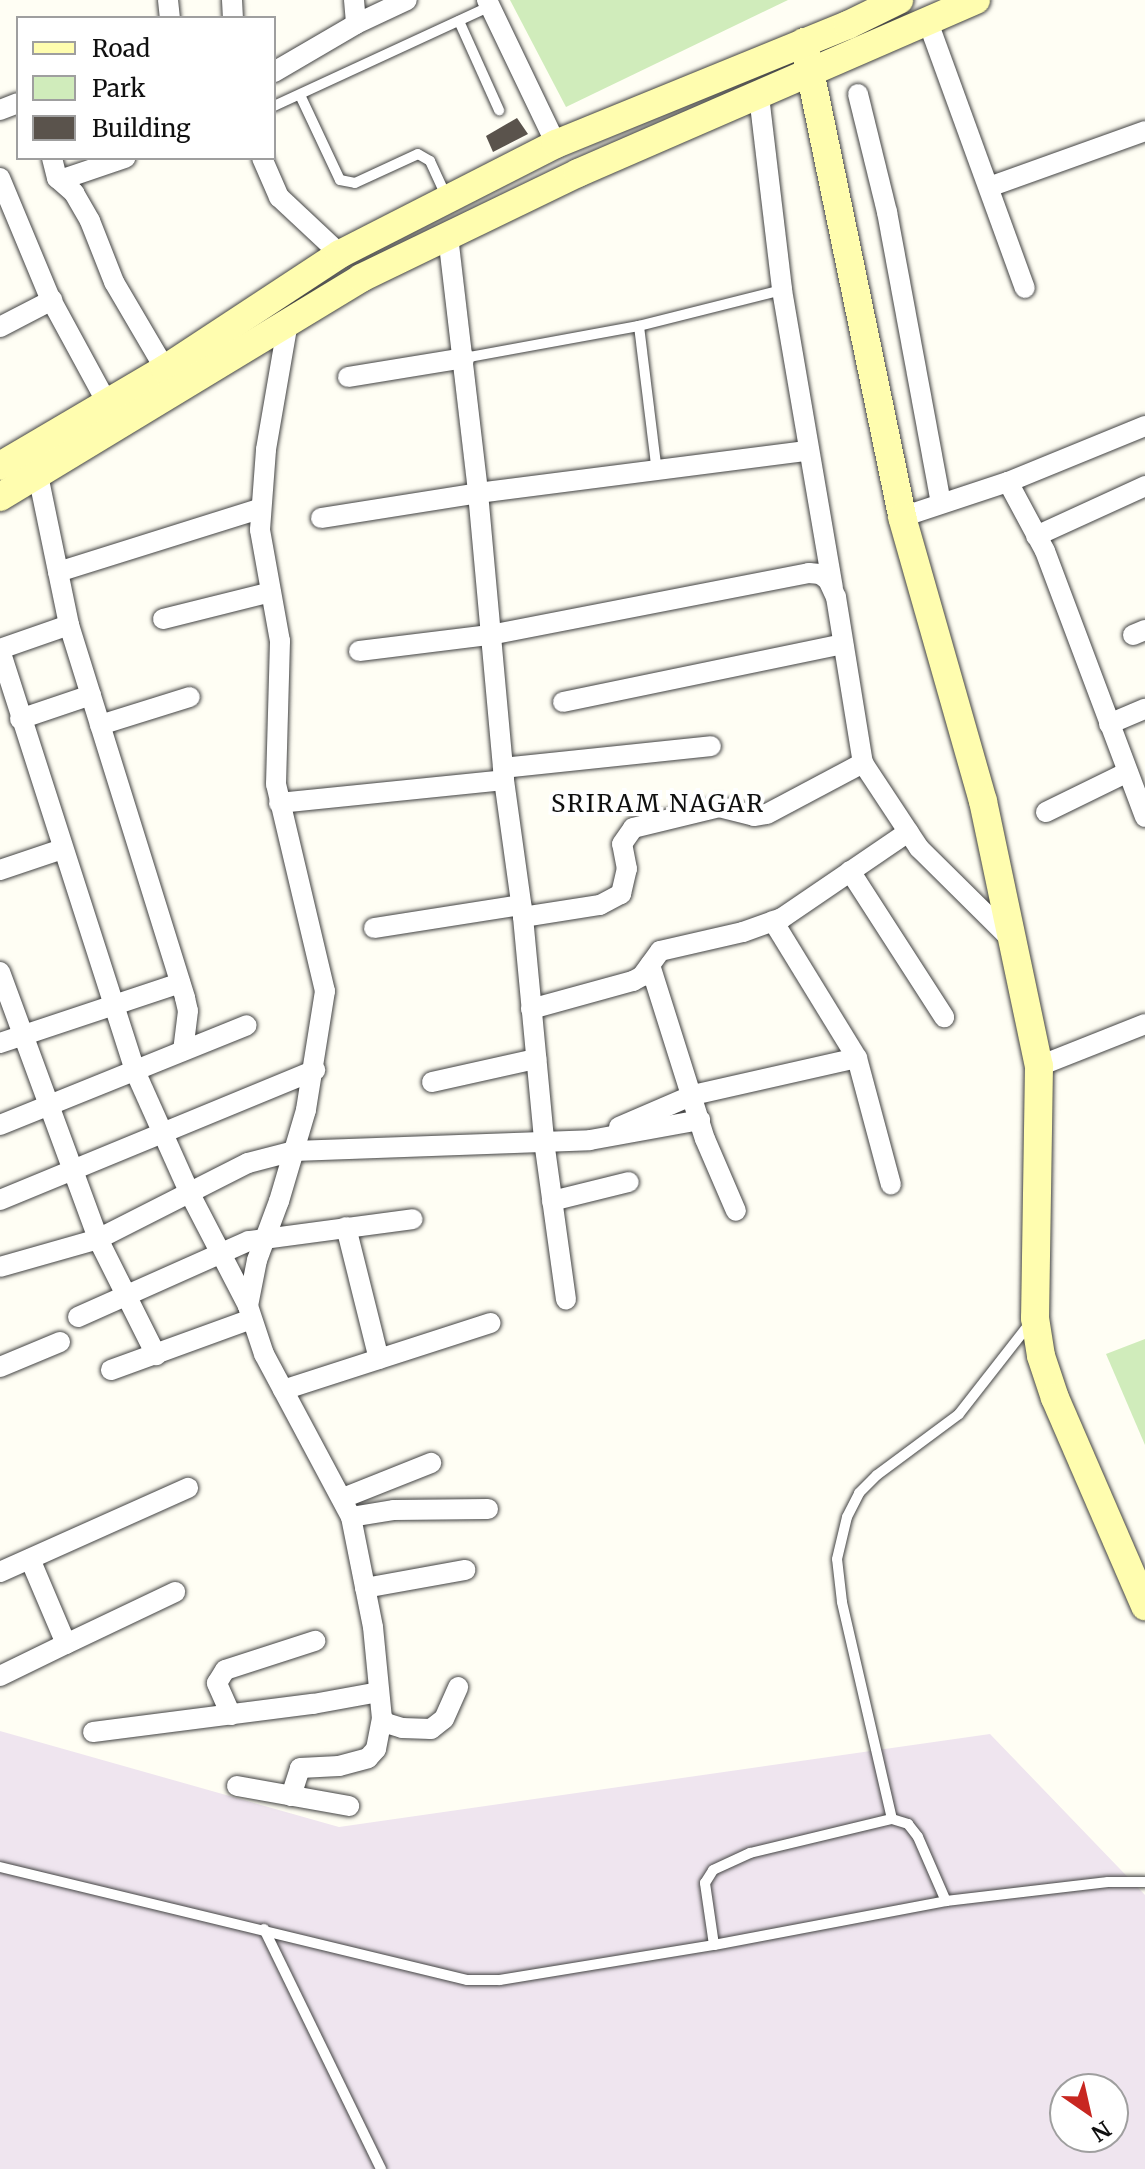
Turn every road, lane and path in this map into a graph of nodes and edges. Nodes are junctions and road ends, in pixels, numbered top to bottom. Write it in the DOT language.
graph roads {
  1 [pos="354,0"];
  2 [pos="407,0"];
  3 [pos="899,0"];
  4 [pos="976,0"];
  5 [pos="488,3"];
  6 [pos="459,21"];
  7 [pos="928,22"];
  8 [pos="356,24"];
  9 [pos="804,42"];
  10 [pos="276,71"];
  11 [pos="811,74"];
  12 [pos="858,94"];
  13 [pos="300,95"];
  14 [pos="759,96"];
  15 [pos="276,105"];
  16 [pos="499,110"];
  17 [pos="1145,131"];
  18 [pos="556,144"];
  19 [pos="53,160"];
  20 [pos="119,160"];
  21 [pos="263,160"];
  22 [pos="0,178"];
  23 [pos="60,180"];
  24 [pos="989,187"];
  25 [pos="448,199"];
  26 [pos="448,236"];
  27 [pos="340,254"];
  28 [pos="1025,288"];
  29 [pos="782,290"];
  30 [pos="52,300"];
  31 [pos="271,322"];
  32 [pos="639,326"];
  33 [pos="0,327"];
  34 [pos="464,358"];
  35 [pos="165,369"];
  36 [pos="348,377"];
  37 [pos="107,403"];
  38 [pos="1145,426"];
  39 [pos="808,451"];
  40 [pos="0,466"];
  41 [pos="657,472"];
  42 [pos="38,475"];
  43 [pos="1008,482"];
  44 [pos="1145,486"];
  45 [pos="2,492"];
  46 [pos="478,493"];
  47 [pos="941,502"];
  48 [pos="259,509"];
  49 [pos="902,517"];
  50 [pos="321,518"];
  51 [pos="1036,536"];
  52 [pos="58,572"];
  53 [pos="833,588"];
  54 [pos="271,592"];
  55 [pos="163,619"];
  56 [pos="69,625"];
  57 [pos="490,635"];
  58 [pos="843,644"];
  59 [pos="0,649"];
  60 [pos="359,651"];
  61 [pos="4,683"];
  62 [pos="91,695"];
  63 [pos="190,697"];
  64 [pos="563,702"];
  65 [pos="1145,709"];
  66 [pos="20,719"];
  67 [pos="1109,724"];
  68 [pos="100,725"];
  69 [pos="711,746"];
  70 [pos="863,763"];
  71 [pos="1128,772"];
  72 [pos="503,774"];
  73 [pos="279,803"];
  74 [pos="1046,812"];
  75 [pos="1145,817"];
  76 [pos="908,832"];
  77 [pos="62,849"];
  78 [pos="0,870"];
  79 [pos="850,871"];
  80 [pos="522,911"];
  81 [pos="773,921"];
  82 [pos="374,928"];
  83 [pos="1013,941"];
  84 [pos="650,965"];
  85 [pos="0,972"];
  86 [pos="180,983"];
  87 [pos="112,1006"];
  88 [pos="531,1009"];
  89 [pos="944,1017"];
  90 [pos="1145,1024"];
  91 [pos="247,1025"];
  92 [pos="23,1035"];
  93 [pos="0,1043"];
  94 [pos="183,1051"];
  95 [pos="857,1058"];
  96 [pos="536,1059"];
  97 [pos="1039,1066"];
  98 [pos="315,1070"];
  99 [pos="135,1071"];
  100 [pos="432,1082"];
  101 [pos="693,1095"];
  102 [pos="48,1106"];
  103 [pos="700,1120"];
  104 [pos="0,1125"];
  105 [pos="163,1131"];
  106 [pos="590,1140"];
  107 [pos="544,1141"];
  108 [pos="294,1151"];
  109 [pos="72,1170"];
  110 [pos="629,1182"];
  111 [pos="891,1185"];
  112 [pos="189,1192"];
  113 [pos="0,1200"];
  114 [pos="552,1201"];
  115 [pos="736,1211"];
  116 [pos="413,1219"];
  117 [pos="346,1227"];
  118 [pos="266,1236"];
  119 [pos="98,1239"];
  120 [pos="220,1254"];
  121 [pos="0,1267"];
  122 [pos="124,1296"];
  123 [pos="566,1299"];
  124 [pos="249,1312"];
  125 [pos="78,1317"];
  126 [pos="1035,1318"];
  127 [pos="490,1323"];
  128 [pos="60,1342"];
  129 [pos="156,1355"];
  130 [pos="379,1359"];
  131 [pos="0,1367"];
  132 [pos="111,1370"];
  133 [pos="283,1390"];
  134 [pos="431,1463"];
  135 [pos="188,1488"];
  136 [pos="347,1508"];
  137 [pos="488,1509"];
  138 [pos="30,1559"];
  139 [pos="465,1570"];
  140 [pos="0,1572"];
  141 [pos="365,1588"];
  142 [pos="175,1592"];
  143 [pos="1145,1606"];
  144 [pos="315,1641"];
  145 [pos="66,1644"];
  146 [pos="0,1676"];
  147 [pos="458,1687"];
  148 [pos="379,1692"];
  149 [pos="231,1715"];
  150 [pos="382,1718"];
  151 [pos="93,1732"];
  152 [pos="237,1786"];
  153 [pos="291,1796"];
  154 [pos="349,1806"];
  155 [pos="892,1819"];
  156 [pos="0,1867"];
  157 [pos="1145,1882"];
  158 [pos="946,1901"];
  159 [pos="264,1929"];
  160 [pos="714,1945"];
  161 [pos="381,2169"];
  1 -- 8 [label="street"];
  2 -- 8 [label="street"];
  3 -- 9 [label="main road"];
  4 -- 7 [label="main road"];
  5 -- 6 [label="lane"];
  5 -- 18 [label="street"];
  6 -- 13 [label="lane"];
  6 -- 16 [label="lane"];
  7 -- 11 [label="main road"];
  7 -- 24 [label="street"];
  8 -- 10 [label="street"];
  9 -- 11 [label="main road"];
  9 -- 18 [label="main road"];
  11 -- 14 [label="main road"];
  11 -- 49 [label="main road"];
  12 -- 47 [label="street"];
  13 -- 15 [label="lane"];
  13 -- 25 [label="lane"];
  14 -- 26 [label="main road"];
  14 -- 29 [label="street"];
  17 -- 24 [label="street"];
  18 -- 25 [label="main road"];
  19 -- 23 [label="street"];
  20 -- 23 [label="street"];
  21 -- 27 [label="street"];
  22 -- 30 [label="street"];
  23 -- 35 [label="street"];
  24 -- 28 [label="street"];
  25 -- 27 [label="main road"];
  26 -- 31 [label="main road"];
  26 -- 34 [label="street"];
  27 -- 31 [label="main road"];
  29 -- 32 [label="lane"];
  29 -- 39 [label="street"];
  30 -- 33 [label="street"];
  30 -- 37 [label="street"];
  31 -- 35 [label="main road"];
  31 -- 42 [label="main road"];
  31 -- 48 [label="street"];
  32 -- 34 [label="lane"];
  32 -- 41 [label="lane"];
  34 -- 36 [label="street"];
  34 -- 46 [label="street"];
  35 -- 37 [label="main road"];
  37 -- 40 [label="main road"];
  38 -- 43 [label="street"];
  39 -- 41 [label="street"];
  39 -- 53 [label="street"];
  41 -- 46 [label="street"];
  42 -- 45 [label="main road"];
  42 -- 52 [label="street"];
  43 -- 47 [label="street"];
  43 -- 51 [label="street"];
  44 -- 51 [label="street"];
  46 -- 50 [label="street"];
  46 -- 57 [label="street"];
  47 -- 49 [label="street"];
  48 -- 52 [label="street"];
  48 -- 54 [label="street"];
  49 -- 83 [label="main road"];
  51 -- 67 [label="street"];
  52 -- 56 [label="street"];
  53 -- 57 [label="street"];
  53 -- 58 [label="street"];
  54 -- 55 [label="street"];
  54 -- 73 [label="street"];
  56 -- 59 [label="street"];
  56 -- 62 [label="street"];
  57 -- 60 [label="street"];
  57 -- 72 [label="street"];
  58 -- 64 [label="street"];
  58 -- 70 [label="street"];
  59 -- 61 [label="street"];
  61 -- 66 [label="street"];
  62 -- 66 [label="street"];
  62 -- 68 [label="street"];
  63 -- 68 [label="street"];
  65 -- 67 [label="street"];
  66 -- 77 [label="street"];
  67 -- 71 [label="street"];
  68 -- 86 [label="street"];
  69 -- 72 [label="street"];
  70 -- 76 [label="street"];
  70 -- 80 [label="street"];
  71 -- 74 [label="street"];
  71 -- 75 [label="street"];
  72 -- 73 [label="street"];
  72 -- 80 [label="street"];
  73 -- 98 [label="street"];
  76 -- 79 [label="street"];
  76 -- 83 [label="street"];
  77 -- 78 [label="street"];
  77 -- 87 [label="street"];
  79 -- 81 [label="street"];
  79 -- 89 [label="street"];
  80 -- 82 [label="street"];
  80 -- 88 [label="street"];
  81 -- 84 [label="street"];
  81 -- 95 [label="street"];
  83 -- 97 [label="main road"];
  84 -- 88 [label="street"];
  84 -- 101 [label="street"];
  85 -- 92 [label="street"];
  86 -- 87 [label="street"];
  86 -- 94 [label="street"];
  87 -- 92 [label="street"];
  87 -- 99 [label="street"];
  88 -- 96 [label="street"];
  90 -- 97 [label="street"];
  91 -- 94 [label="street"];
  92 -- 93 [label="street"];
  92 -- 102 [label="street"];
  94 -- 99 [label="street"];
  95 -- 101 [label="street"];
  95 -- 111 [label="street"];
  96 -- 100 [label="street"];
  96 -- 107 [label="street"];
  97 -- 126 [label="main road"];
  98 -- 105 [label="street"];
  98 -- 108 [label="street"];
  99 -- 102 [label="street"];
  99 -- 105 [label="street"];
  101 -- 103 [label="street"];
  101 -- 106 [label="street"];
  102 -- 104 [label="street"];
  102 -- 109 [label="street"];
  103 -- 106 [label="street"];
  103 -- 115 [label="street"];
  105 -- 109 [label="street"];
  105 -- 112 [label="street"];
  106 -- 107 [label="street"];
  107 -- 108 [label="street"];
  107 -- 114 [label="street"];
  108 -- 112 [label="street"];
  108 -- 118 [label="street"];
  109 -- 113 [label="street"];
  109 -- 119 [label="street"];
  110 -- 114 [label="street"];
  112 -- 119 [label="street"];
  112 -- 120 [label="street"];
  114 -- 123 [label="street"];
  116 -- 117 [label="street"];
  117 -- 118 [label="street"];
  117 -- 130 [label="street"];
  118 -- 120 [label="street"];
  118 -- 124 [label="street"];
  119 -- 121 [label="street"];
  119 -- 122 [label="street"];
  120 -- 122 [label="street"];
  120 -- 124 [label="street"];
  122 -- 125 [label="street"];
  122 -- 129 [label="street"];
  124 -- 129 [label="street"];
  124 -- 133 [label="street"];
  126 -- 143 [label="main road"];
  126 -- 155 [label="lane"];
  127 -- 130 [label="street"];
  128 -- 131 [label="street"];
  129 -- 132 [label="street"];
  130 -- 133 [label="street"];
  133 -- 136 [label="street"];
  134 -- 136 [label="street"];
  135 -- 138 [label="street"];
  136 -- 137 [label="street"];
  136 -- 141 [label="street"];
  138 -- 140 [label="street"];
  138 -- 145 [label="street"];
  139 -- 141 [label="street"];
  141 -- 148 [label="street"];
  142 -- 145 [label="street"];
  144 -- 149 [label="street"];
  145 -- 146 [label="street"];
  147 -- 150 [label="street"];
  148 -- 149 [label="street"];
  148 -- 150 [label="street"];
  149 -- 151 [label="street"];
  150 -- 153 [label="street"];
  152 -- 153 [label="street"];
  153 -- 154 [label="street"];
  155 -- 158 [label="lane"];
  155 -- 160 [label="lane"];
  156 -- 159 [label="lane"];
  157 -- 158 [label="lane"];
  158 -- 160 [label="lane"];
  159 -- 160 [label="lane"];
  159 -- 161 [label="lane"];
}
